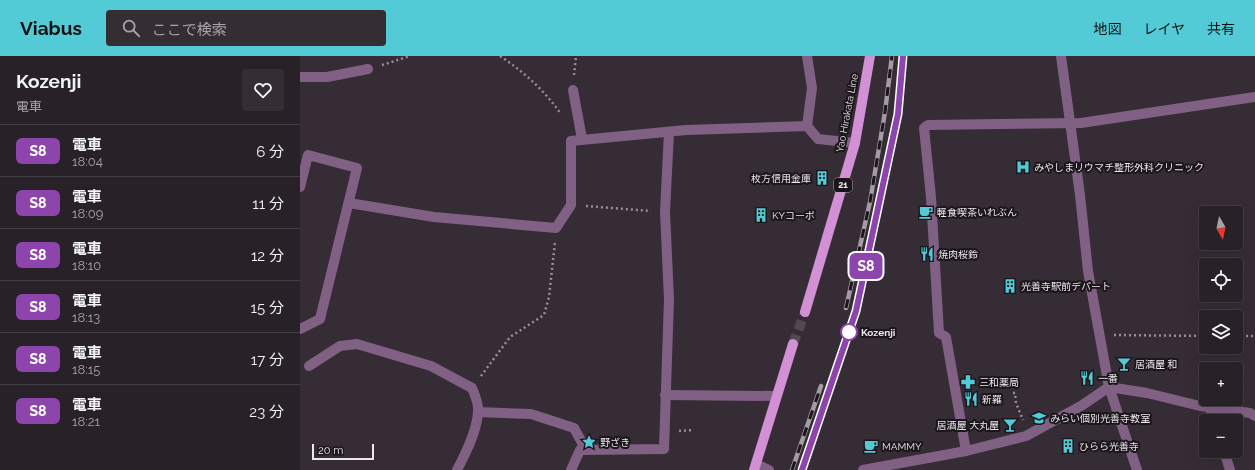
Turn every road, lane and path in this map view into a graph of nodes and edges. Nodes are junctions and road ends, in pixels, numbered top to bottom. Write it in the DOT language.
graph roads {
  1 [pos="410,56"];
  2 [pos="500,56"];
  3 [pos="807,56"];
  4 [pos="870,56"];
  5 [pos="1061,56"];
  6 [pos="368,69"];
  7 [pos="300,77"];
  8 [pos="573,90"];
  9 [pos="1255,97"];
  10 [pos="564,117"];
  11 [pos="1069,122"];
  12 [pos="807,126"];
  13 [pos="669,132"];
  14 [pos="582,139"];
  15 [pos="855,143"];
  16 [pos="300,187"];
  17 [pos="349,203"];
  18 [pos="571,205"];
  19 [pos="665,212"];
  20 [pos="556,228"];
  21 [pos="805,312"];
  22 [pos="300,329"];
  23 [pos="1100,334"];
  24 [pos="1199,336"];
  25 [pos="1243,336"];
  26 [pos="1255,336"];
  27 [pos="793,344"];
  28 [pos="309,366"];
  29 [pos="1109,386"];
  30 [pos="472,388"];
  31 [pos="1013,393"];
  32 [pos="665,395"];
  33 [pos="776,396"];
  34 [pos="1210,408"];
  35 [pos="478,412"];
  36 [pos="1212,414"];
  37 [pos="1022,415"];
  38 [pos="1255,416"];
  39 [pos="586,450"];
  40 [pos="966,451"];
  41 [pos="1226,458"];
  42 [pos="755,467"];
  43 [pos="457,470"];
  44 [pos="571,470"];
  45 [pos="769,470"];
  46 [pos="863,470"];
  47 [pos="1137,470"];
  48 [pos="1230,470"];
  1 -- 6 [label="path"];
  2 -- 10 [label="path"];
  3 -- 12 [label="street"];
  4 -- 15 [label="main road, Yao Hirakata Line / 21"];
  5 -- 11 [label="street"];
  6 -- 7 [label="street"];
  8 -- 14 [label="street"];
  9 -- 11 [label="street"];
  11 -- 23 [label="street"];
  11 -- 40 [label="street"];
  12 -- 13 [label="street"];
  12 -- 15 [label="street"];
  13 -- 14 [label="street"];
  13 -- 19 [label="street"];
  14 -- 18 [label="street"];
  15 -- 21 [label="main road, Yao Hirakata Line / 21"];
  16 -- 17 [label="street"];
  17 -- 20 [label="street"];
  17 -- 22 [label="street"];
  18 -- 19 [label="path"];
  18 -- 20 [label="street"];
  19 -- 32 [label="street"];
  20 -- 30 [label="path"];
  23 -- 24 [label="path"];
  23 -- 29 [label="street"];
  25 -- 26 [label="path"];
  27 -- 33 [label="main road"];
  28 -- 30 [label="street"];
  29 -- 34 [label="street"];
  29 -- 40 [label="street"];
  29 -- 47 [label="street"];
  30 -- 35 [label="street"];
  31 -- 37 [label="path"];
  32 -- 33 [label="street"];
  32 -- 39 [label="street"];
  33 -- 42 [label="main road"];
  34 -- 36 [label="street"];
  34 -- 38 [label="street"];
  35 -- 39 [label="street"];
  35 -- 43 [label="street"];
  39 -- 44 [label="street"];
  40 -- 46 [label="street"];
  41 -- 48 [label="street"];
  42 -- 45 [label="street"];
}
